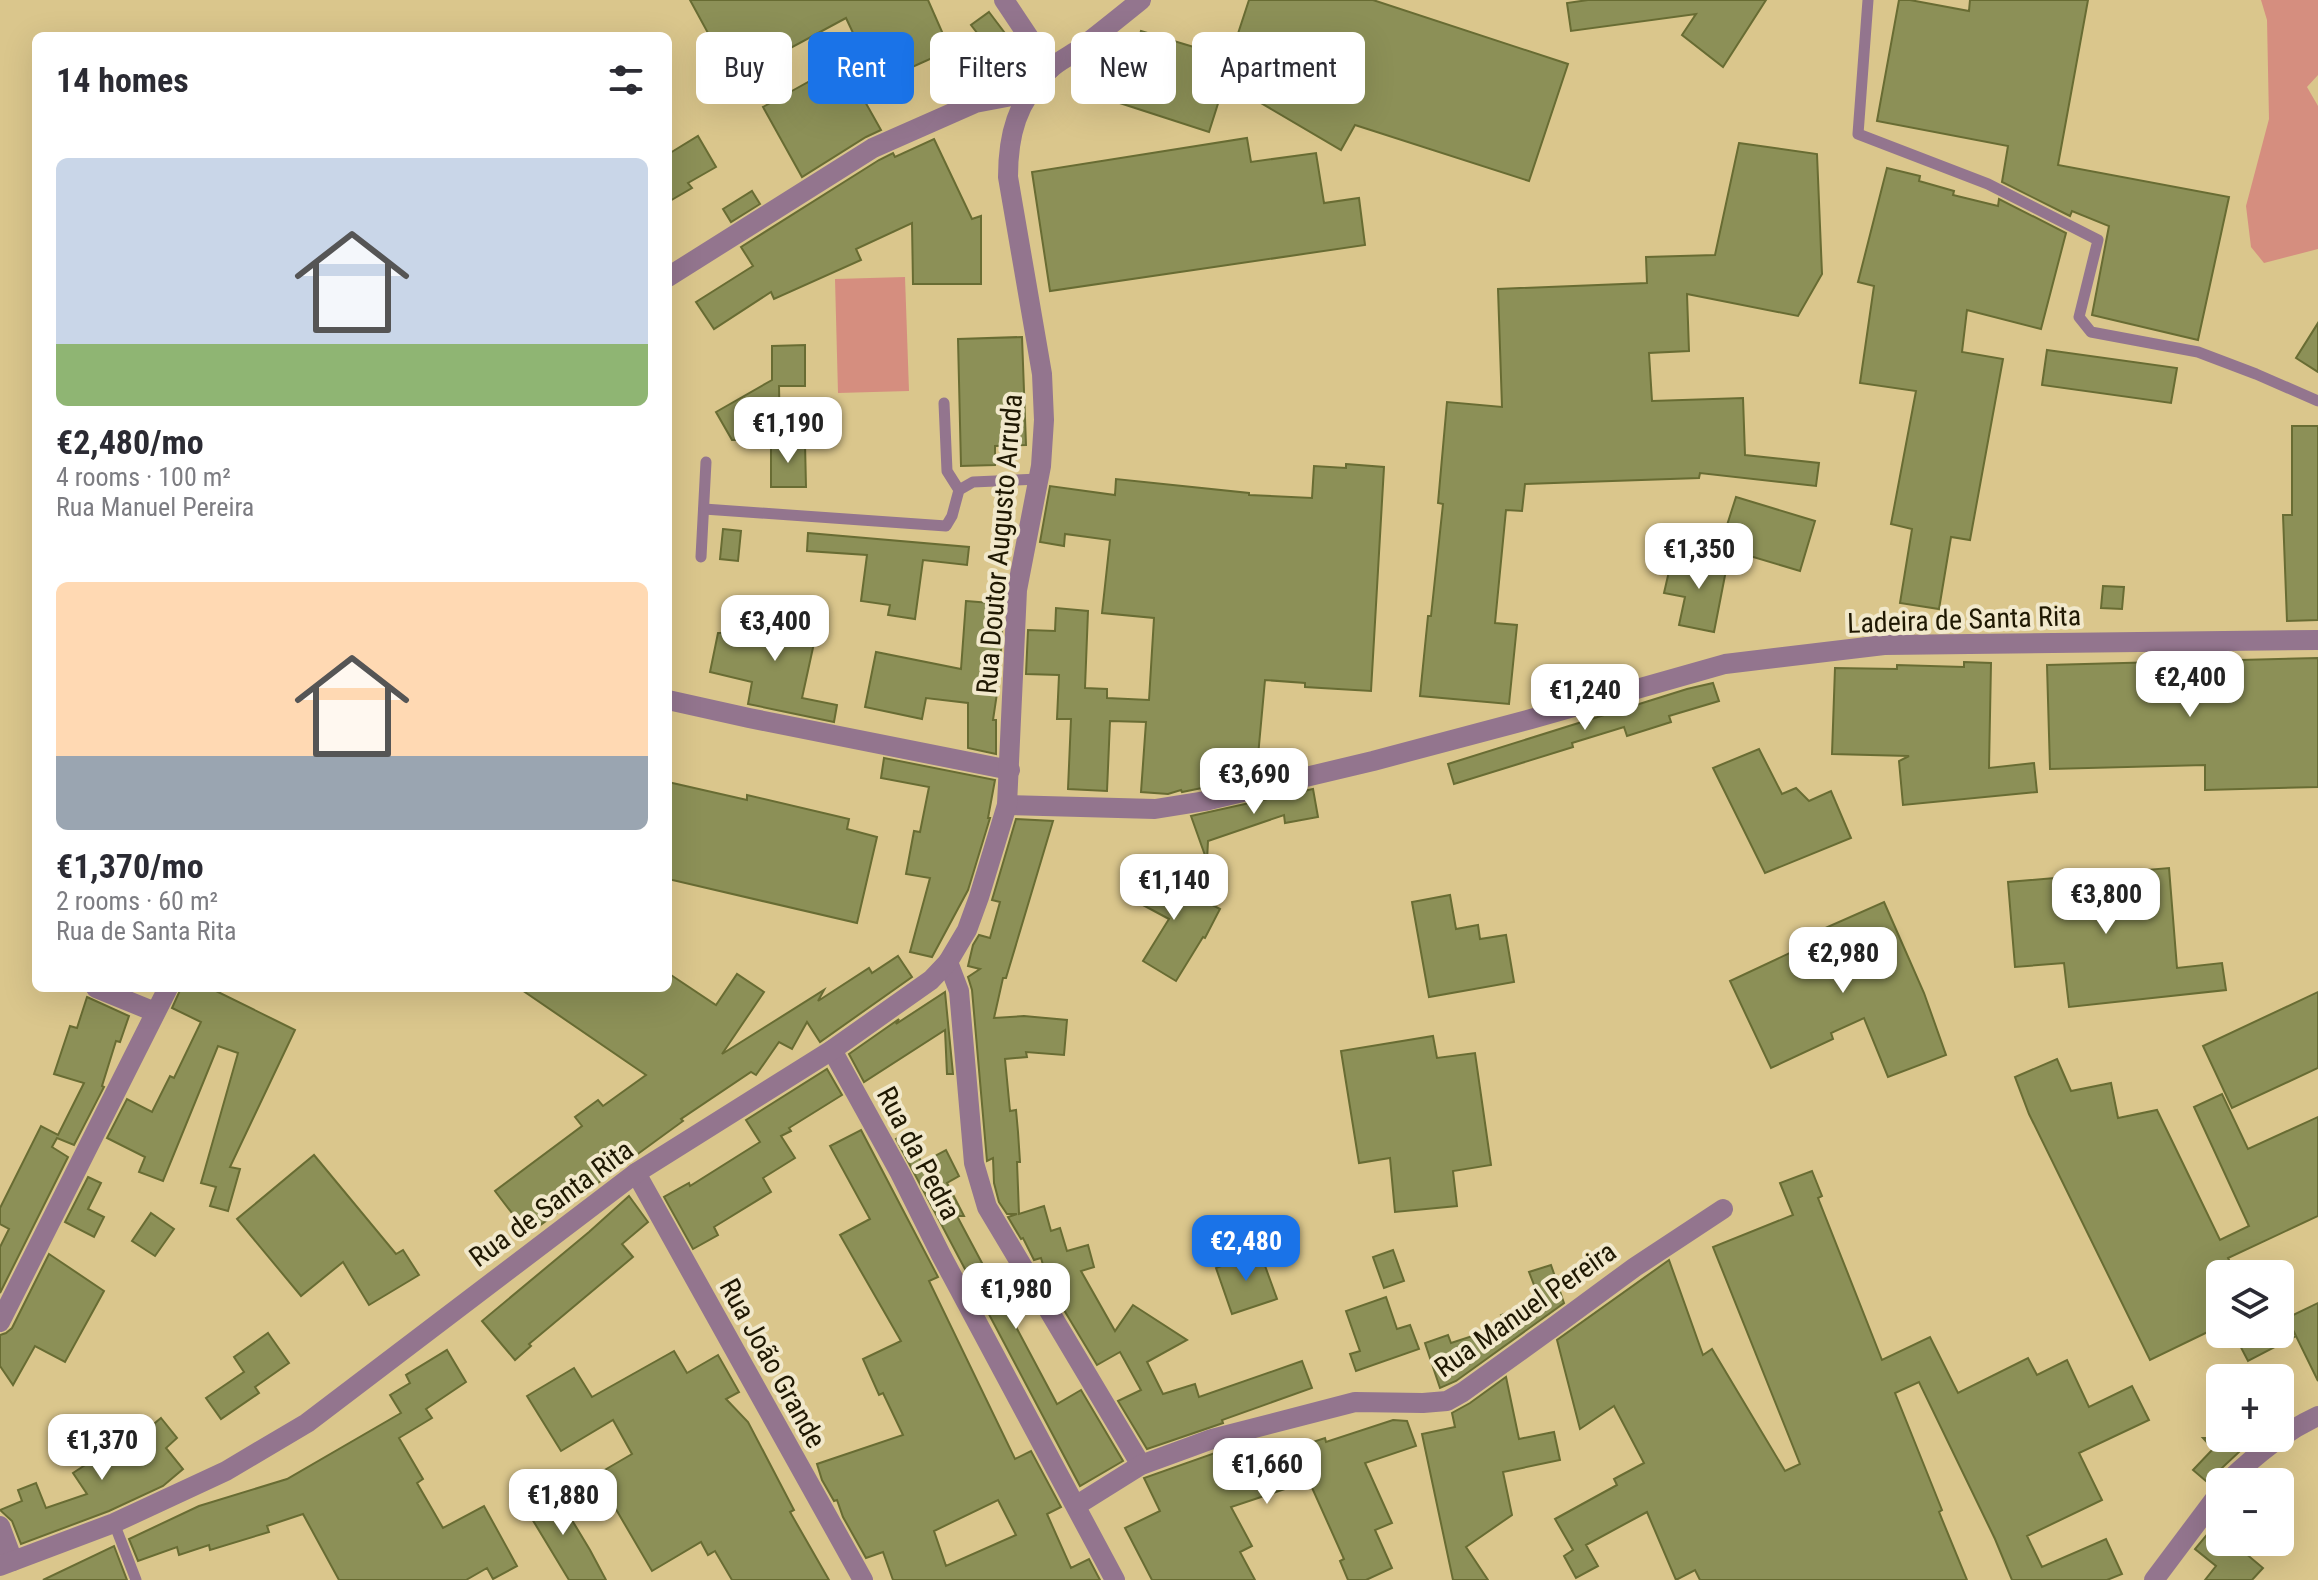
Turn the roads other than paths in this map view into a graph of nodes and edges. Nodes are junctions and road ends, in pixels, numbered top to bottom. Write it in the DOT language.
graph roads {
  1 [pos="1004,0"];
  2 [pos="1141,0"];
  3 [pos="1868,0"];
  4 [pos="1025,32"];
  5 [pos="1055,66"];
  6 [pos="973,104"];
  7 [pos="1023,104"];
  8 [pos="672,274"];
  9 [pos="2318,401"];
  10 [pos="944,403"];
  11 [pos="706,462"];
  12 [pos="1039,479"];
  13 [pos="959,490"];
  14 [pos="704,509"];
  15 [pos="701,557"];
  16 [pos="2318,640"];
  17 [pos="672,701"];
  18 [pos="1010,770"];
  19 [pos="1007,805"];
  20 [pos="948,962"];
  21 [pos="106,992"];
  22 [pos="166,992"];
  23 [pos="155,1012"];
  24 [pos="832,1050"];
  25 [pos="636,1173"];
  26 [pos="1723,1209"];
  27 [pos="0,1322"];
  28 [pos="2318,1416"];
  29 [pos="1141,1465"];
  30 [pos="2242,1468"];
  31 [pos="1077,1505"];
  32 [pos="2206,1511"];
  33 [pos="114,1523"];
  34 [pos="0,1526"];
  35 [pos="7,1564"];
  36 [pos="136,1580"];
  37 [pos="863,1580"];
  38 [pos="1115,1580"];
  39 [pos="2154,1580"];
  1 -- 4 [label="street"];
  2 -- 5 [label="street, Rua Doutor Augusto Arruda"];
  3 -- 9 [label="lane"];
  6 -- 8 [label="street"];
  7 -- 12 [label="street, Rua Doutor Augusto Arruda"];
  10 -- 13 [label="lane"];
  11 -- 14 [label="lane"];
  12 -- 13 [label="lane"];
  12 -- 18 [label="street, Rua Doutor Augusto Arruda"];
  13 -- 14 [label="lane"];
  14 -- 15 [label="lane"];
  16 -- 19 [label="street, Ladeira de Santa Rita"];
  17 -- 18 [label="street"];
  18 -- 19 [label="street, Rua de Santa Rita"];
  19 -- 20 [label="street, Rua de Santa Rita"];
  20 -- 24 [label="street, Rua de Santa Rita"];
  20 -- 29 [label="street"];
  21 -- 23 [label="street"];
  22 -- 23 [label="street"];
  23 -- 27 [label="street"];
  24 -- 25 [label="street, Rua de Santa Rita"];
  24 -- 31 [label="street, Rua da Pedra"];
  25 -- 33 [label="street, Rua de Santa Rita"];
  25 -- 37 [label="street, Rua João Grande"];
  26 -- 29 [label="street, Rua Manuel Pereira"];
  28 -- 30 [label="street"];
  29 -- 31 [label="street, Rua Manuel Pereira"];
  31 -- 38 [label="street, Rua da Pedra"];
  32 -- 39 [label="street"];
  33 -- 35 [label="street, Rua de Santa Rita"];
  33 -- 36 [label="lane"];
  34 -- 35 [label="street"];
}
